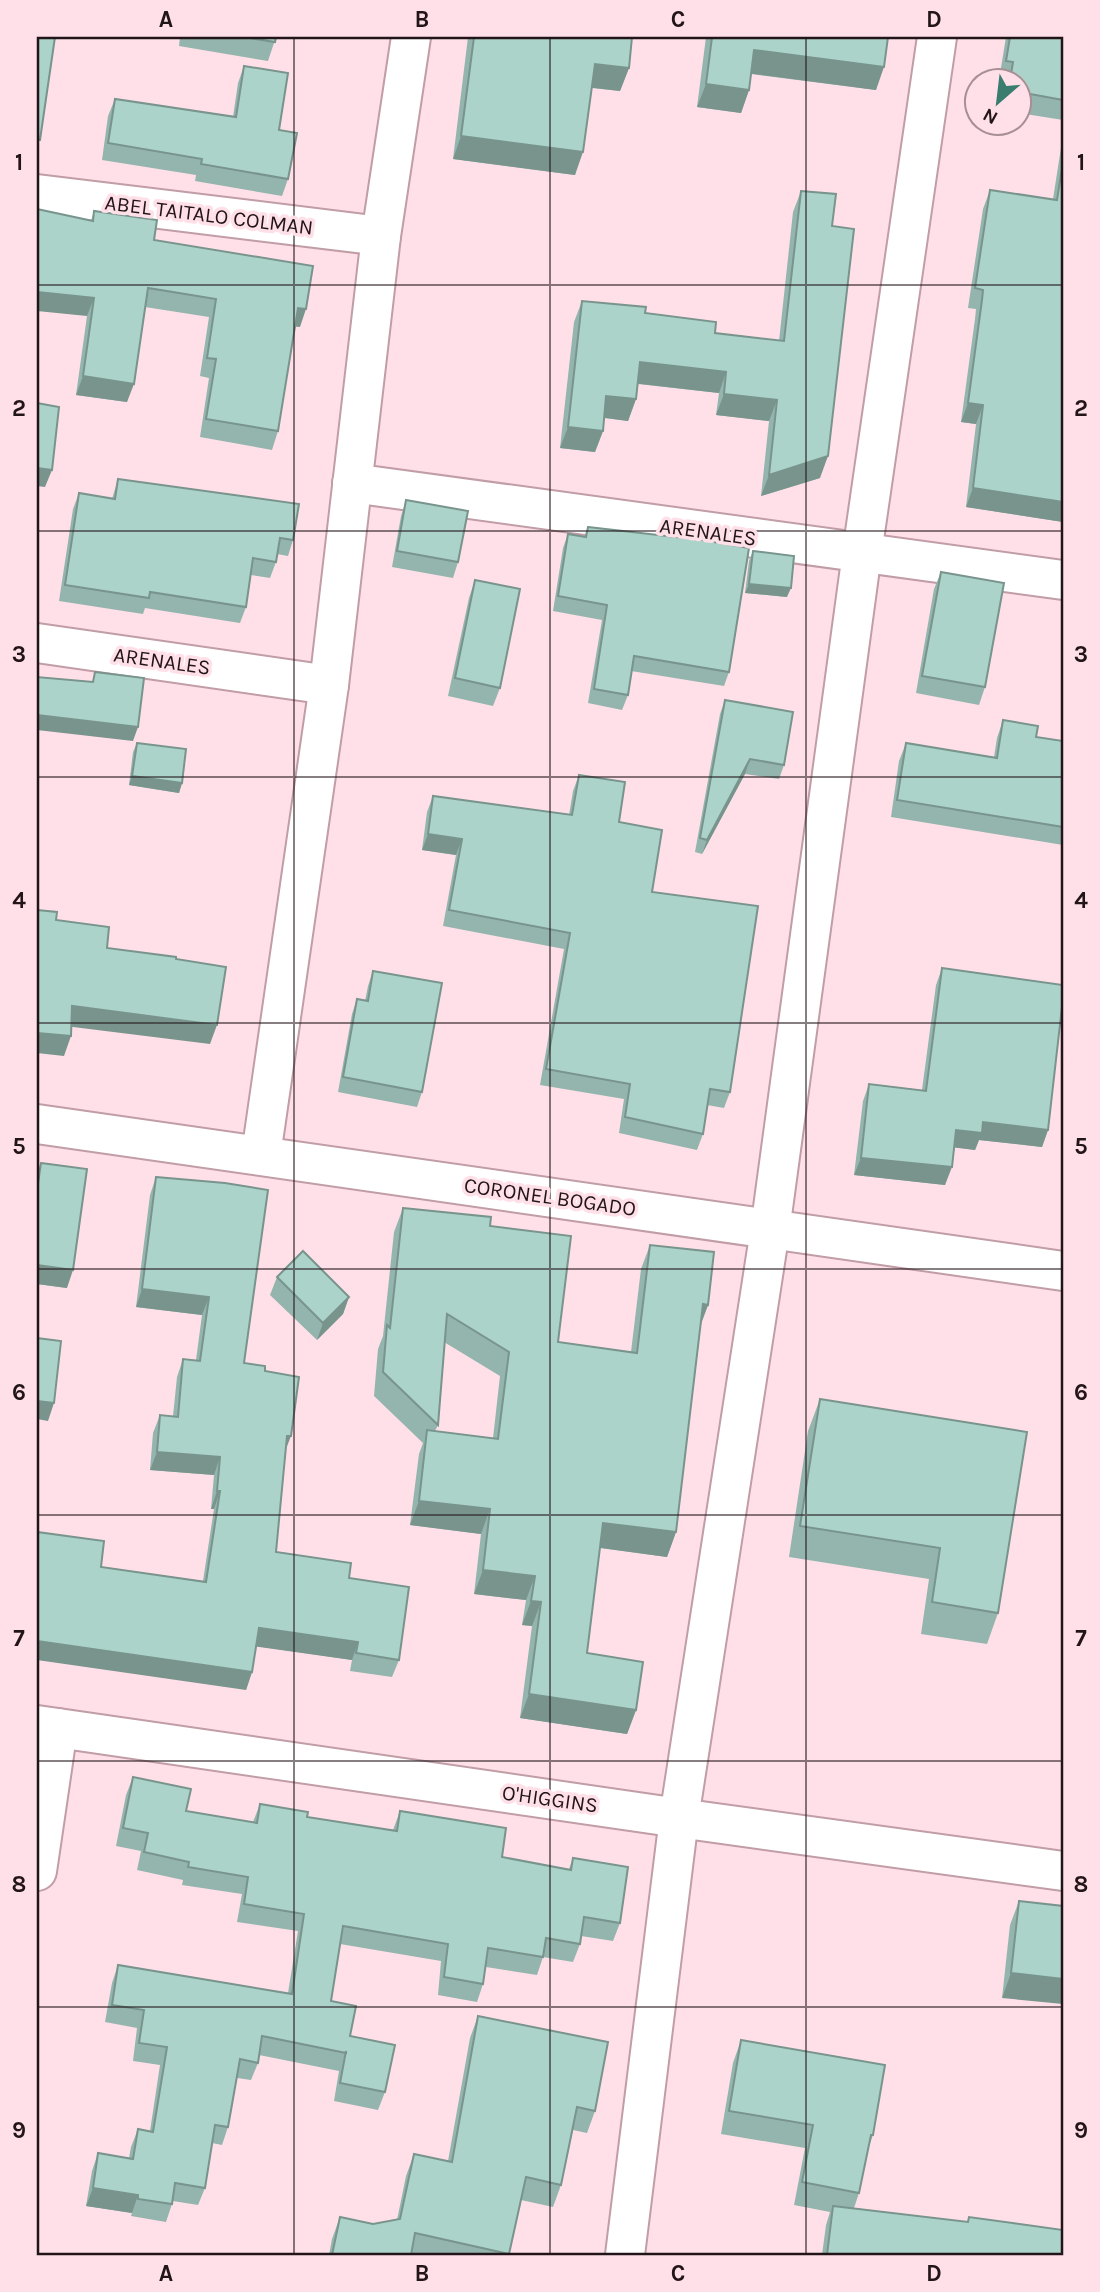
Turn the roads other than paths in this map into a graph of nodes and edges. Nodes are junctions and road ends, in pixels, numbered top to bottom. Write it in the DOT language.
graph roads {
  1 [pos="411,37"];
  2 [pos="937,37"];
  3 [pos="37,194"];
  4 [pos="381,236"];
  5 [pos="352,483"];
  6 [pos="862,553"];
  7 [pos="1063,579"];
  8 [pos="37,643"];
  9 [pos="329,685"];
  10 [pos="37,1124"];
  11 [pos="261,1155"];
  12 [pos="770,1230"];
  13 [pos="1063,1271"];
  14 [pos="47,1726"];
  15 [pos="679,1818"];
  16 [pos="37,1871"];
  17 [pos="1063,1871"];
  18 [pos="625,2255"];
  1 -- 4 [label="street"];
  2 -- 6 [label="street"];
  3 -- 4 [label="street, ABEL TAITALO COLMAN"];
  4 -- 5 [label="street"];
  5 -- 6 [label="street, ARENALES"];
  5 -- 9 [label="street"];
  6 -- 7 [label="street, ARENALES"];
  6 -- 12 [label="street"];
  8 -- 9 [label="street, ARENALES"];
  9 -- 11 [label="street"];
  10 -- 11 [label="street, CORONEL BOGADO"];
  11 -- 12 [label="street, CORONEL BOGADO"];
  12 -- 13 [label="street, CORONEL BOGADO"];
  12 -- 15 [label="street"];
  14 -- 15 [label="street, O'HIGGINS"];
  14 -- 16 [label="street"];
  15 -- 17 [label="street, O'HIGGINS"];
  15 -- 18 [label="street"];
}
